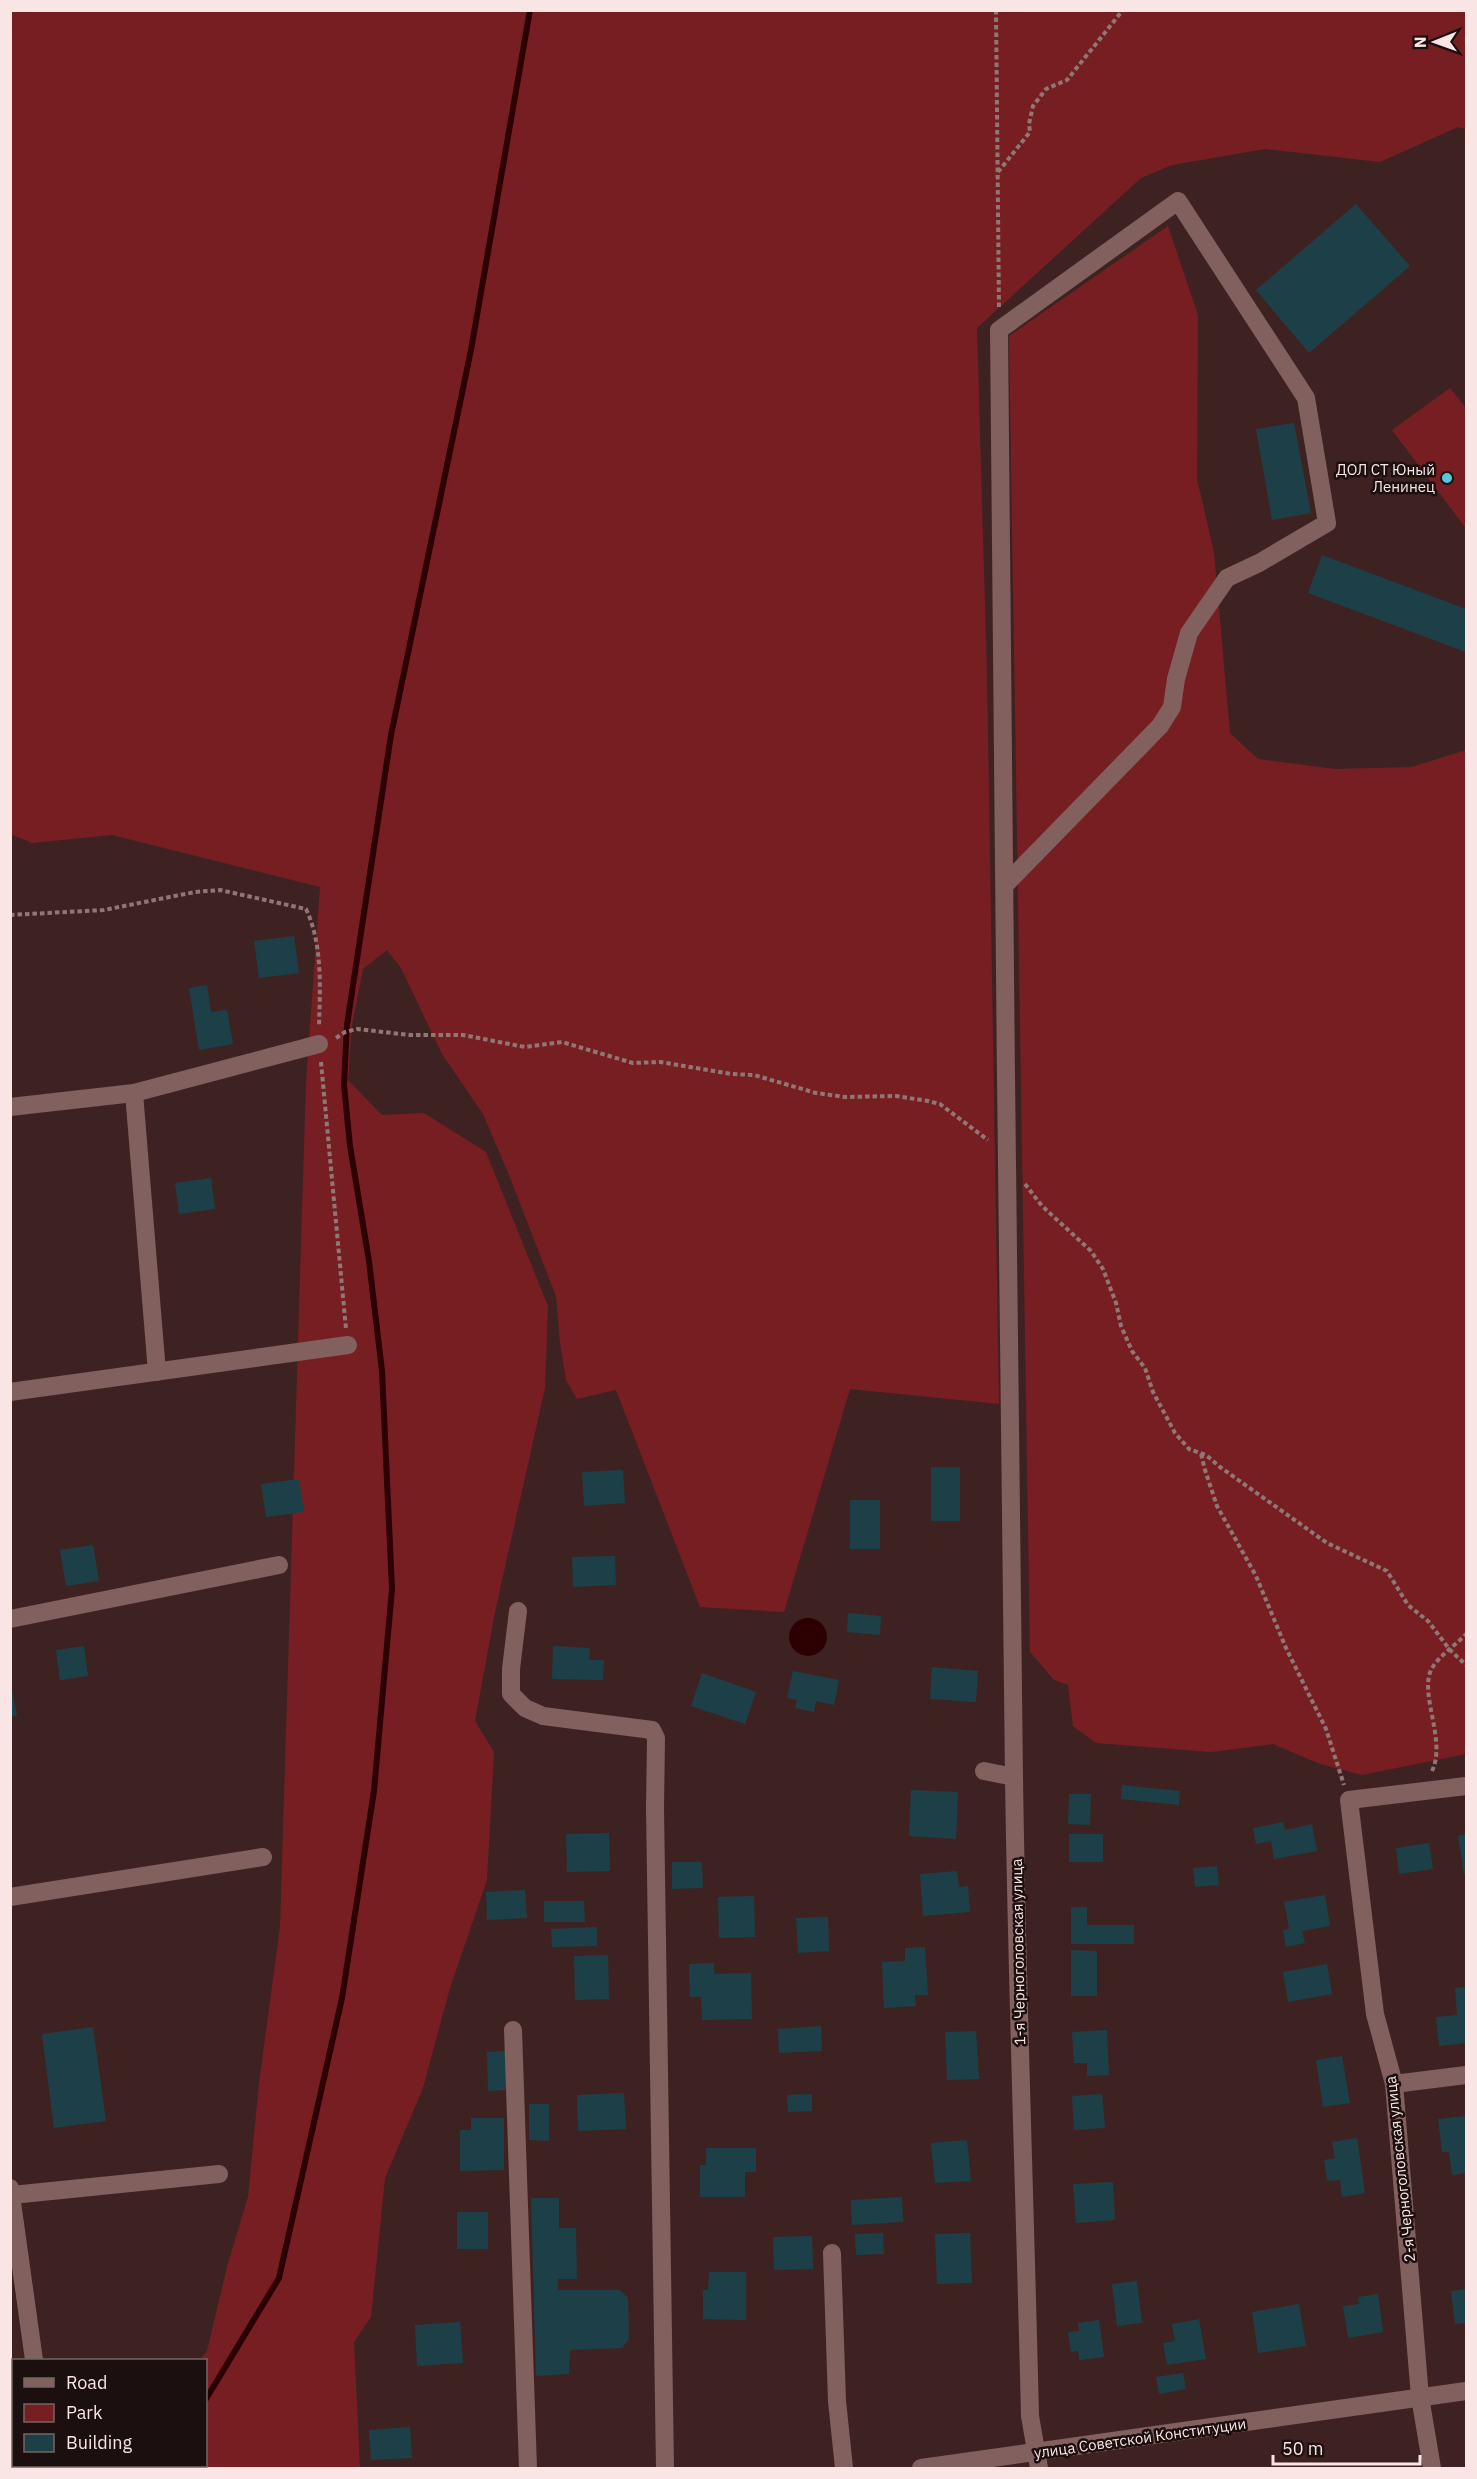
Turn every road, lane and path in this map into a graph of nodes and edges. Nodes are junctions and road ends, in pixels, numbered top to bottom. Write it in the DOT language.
graph roads {
  1 [pos="996,10"];
  2 [pos="1123,10"];
  3 [pos="998,172"];
  4 [pos="999,330"];
  5 [pos="1005,885"];
  6 [pos="10,915"];
  7 [pos="319,1044"];
  8 [pos="134,1093"];
  9 [pos="10,1107"];
  10 [pos="1005,1148"];
  11 [pos="1021,1180"];
  12 [pos="348,1345"];
  13 [pos="157,1371"];
  14 [pos="10,1392"];
  15 [pos="1201,1454"];
  16 [pos="279,1564"];
  17 [pos="518,1611"];
  18 [pos="10,1619"];
  19 [pos="1467,1634"];
  20 [pos="1450,1650"];
  21 [pos="1467,1665"];
  22 [pos="984,1771"];
  23 [pos="1014,1777"];
  24 [pos="1467,1786"];
  25 [pos="1419,1792"];
  26 [pos="1349,1800"];
  27 [pos="263,1857"];
  28 [pos="10,1897"];
  29 [pos="513,2030"];
  30 [pos="1467,2075"];
  31 [pos="1394,2084"];
  32 [pos="219,2174"];
  33 [pos="11,2192"];
  34 [pos="832,2253"];
  35 [pos="34,2359"];
  36 [pos="1467,2391"];
  37 [pos="1420,2397"];
  38 [pos="1037,2461"];
  39 [pos="974,2465"];
  40 [pos="528,2469"];
  41 [pos="665,2469"];
  42 [pos="844,2469"];
  43 [pos="921,2469"];
  44 [pos="1432,2469"];
  1 -- 3 [label="path"];
  2 -- 3 [label="path"];
  3 -- 4 [label="path"];
  4 -- 5 [label="street, 1-я Черноголовская улица"];
  4 -- 5 [label="street"];
  5 -- 10 [label="street, 1-я Черноголовская улица"];
  6 -- 7 [label="path"];
  7 -- 8 [label="street"];
  7 -- 10 [label="path"];
  7 -- 12 [label="path"];
  8 -- 9 [label="street"];
  8 -- 13 [label="street"];
  10 -- 23 [label="street, 1-я Черноголовская улица"];
  11 -- 15 [label="path"];
  12 -- 13 [label="street"];
  13 -- 14 [label="street"];
  15 -- 20 [label="path"];
  15 -- 26 [label="path"];
  16 -- 18 [label="street"];
  17 -- 41 [label="street"];
  19 -- 20 [label="path"];
  20 -- 21 [label="path"];
  20 -- 25 [label="path"];
  22 -- 23 [label="street"];
  23 -- 38 [label="street, 1-я Черноголовская улица"];
  24 -- 25 [label="street"];
  25 -- 26 [label="street"];
  26 -- 31 [label="street, 2-я Черноголовская улица"];
  27 -- 28 [label="street"];
  29 -- 40 [label="street"];
  30 -- 31 [label="street"];
  31 -- 37 [label="street, 2-я Черноголовская улица"];
  32 -- 33 [label="street"];
  33 -- 35 [label="street"];
  34 -- 42 [label="street"];
  36 -- 37 [label="street, улица Советской Конституции"];
  37 -- 38 [label="street, улица Советской Конституции"];
  37 -- 44 [label="street, 2-я Черноголовская улица"];
  38 -- 39 [label="street, улица Советской Конституции"];
  39 -- 43 [label="street, улица Советской Конституции"];
}
